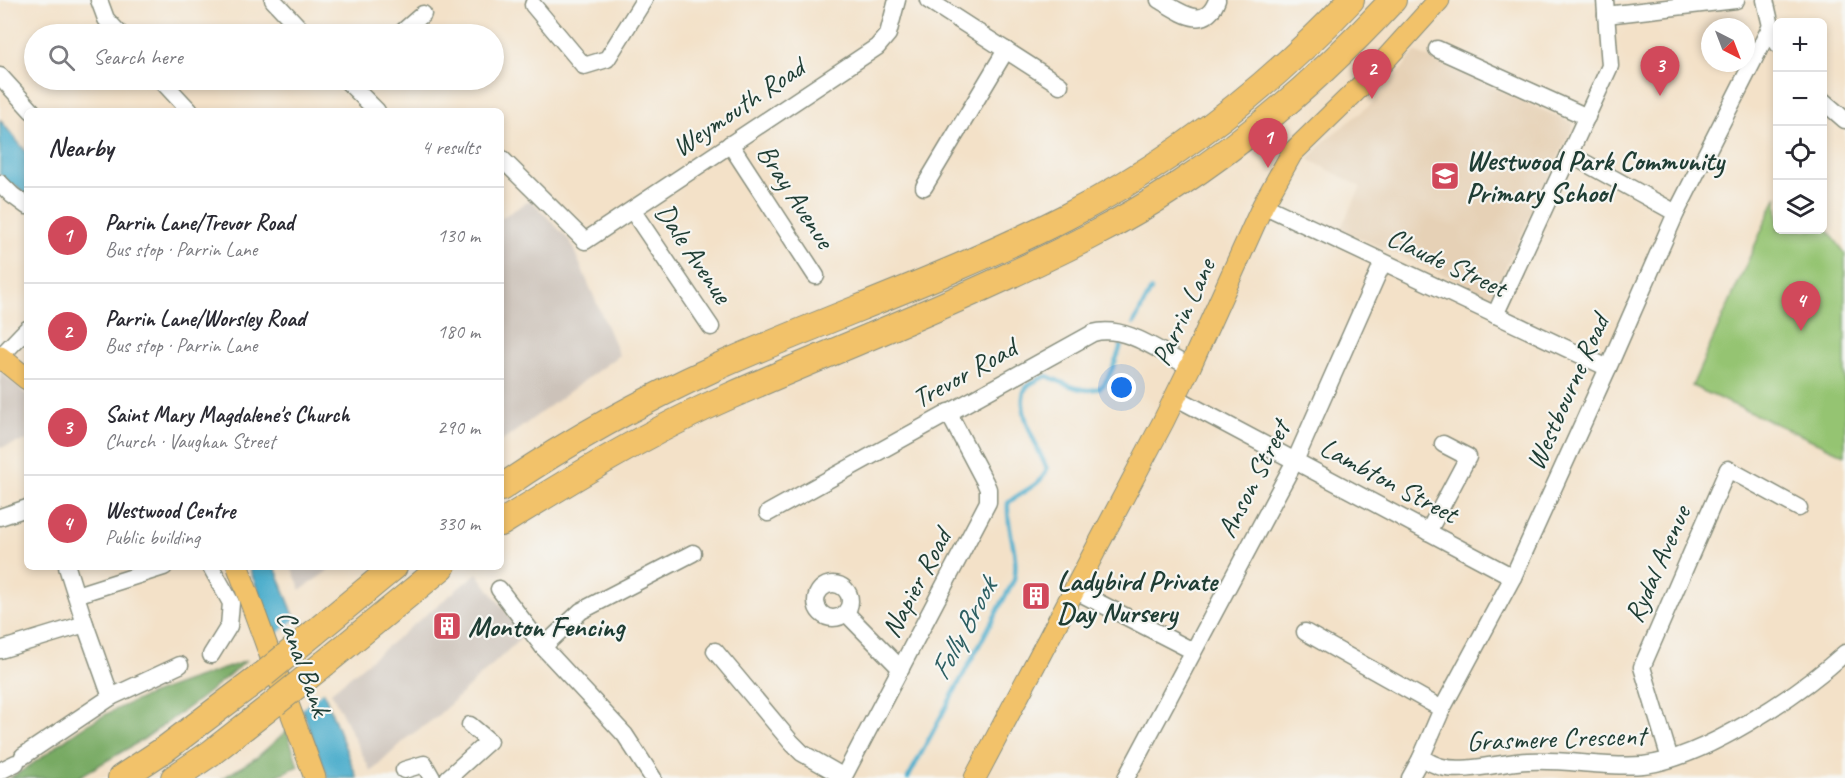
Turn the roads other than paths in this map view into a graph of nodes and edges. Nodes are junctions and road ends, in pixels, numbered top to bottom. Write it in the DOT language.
graph roads {
  1 [pos="99,0"];
  2 [pos="273,0"];
  3 [pos="644,0"];
  4 [pos="897,0"];
  5 [pos="928,0"];
  6 [pos="1159,0"];
  7 [pos="1216,0"];
  8 [pos="1352,0"];
  9 [pos="1392,0"];
  10 [pos="1439,0"];
  11 [pos="1736,0"];
  12 [pos="1765,0"];
  13 [pos="533,5"];
  14 [pos="1606,7"];
  15 [pos="423,14"];
  16 [pos="111,24"];
  17 [pos="296,24"];
  18 [pos="412,24"];
  19 [pos="1771,26"];
  20 [pos="1773,31"];
  21 [pos="1437,49"];
  22 [pos="1006,50"];
  23 [pos="0,76"];
  24 [pos="1060,85"];
  25 [pos="170,90"];
  26 [pos="357,90"];
  27 [pos="1827,104"];
  28 [pos="29,108"];
  29 [pos="187,108"];
  30 [pos="374,108"];
  31 [pos="1587,117"];
  32 [pos="1845,120"];
  33 [pos="730,144"];
  34 [pos="1569,154"];
  35 [pos="504,161"];
  36 [pos="0,183"];
  37 [pos="924,187"];
  38 [pos="24,204"];
  39 [pos="1263,205"];
  40 [pos="632,210"];
  41 [pos="1676,213"];
  42 [pos="1383,262"];
  43 [pos="816,276"];
  44 [pos="1495,315"];
  45 [pos="711,327"];
  46 [pos="24,332"];
  47 [pos="0,357"];
  48 [pos="1190,367"];
  49 [pos="1608,368"];
  50 [pos="24,377"];
  51 [pos="1175,397"];
  52 [pos="948,412"];
  53 [pos="1443,444"];
  54 [pos="1295,460"];
  55 [pos="504,486"];
  56 [pos="1799,508"];
  57 [pos="24,509"];
  58 [pos="768,513"];
  59 [pos="0,517"];
  60 [pos="504,521"];
  61 [pos="1428,532"];
  62 [pos="693,553"];
  63 [pos="68,570"];
  64 [pos="155,570"];
  65 [pos="213,570"];
  66 [pos="239,570"];
  67 [pos="390,570"];
  68 [pos="438,570"];
  69 [pos="1513,577"];
  70 [pos="498,589"];
  71 [pos="1074,590"];
  72 [pos="76,595"];
  73 [pos="846,613"];
  74 [pos="85,624"];
  75 [pos="1305,632"];
  76 [pos="543,647"];
  77 [pos="0,650"];
  78 [pos="715,651"];
  79 [pos="1193,651"];
  80 [pos="1845,653"];
  81 [pos="211,655"];
  82 [pos="180,665"];
  83 [pos="901,669"];
  84 [pos="111,697"];
  85 [pos="1442,710"];
  86 [pos="470,725"];
  87 [pos="1421,758"];
  88 [pos="1670,759"];
  89 [pos="404,770"];
  90 [pos="0,771"];
  91 [pos="844,777"];
  92 [pos="121,778"];
  93 [pos="174,778"];
  94 [pos="315,778"];
  95 [pos="432,778"];
  96 [pos="448,778"];
  97 [pos="653,778"];
  98 [pos="975,778"];
  99 [pos="1126,778"];
  100 [pos="1410,778"];
  1 -- 16 [label="street"];
  2 -- 17 [label="street"];
  3 -- 13 [label="street"];
  4 -- 33 [label="street, Weymouth Road"];
  5 -- 22 [label="street"];
  6 -- 7 [label="street"];
  8 -- 55 [label="highway"];
  9 -- 60 [label="highway"];
  10 -- 39 [label="main road, Parrin Lane"];
  11 -- 14 [label="street"];
  12 -- 19 [label="street"];
  14 -- 31 [label="street"];
  15 -- 18 [label="street"];
  19 -- 20 [label="street"];
  19 -- 41 [label="street, Westbourne Road"];
  21 -- 31 [label="street"];
  22 -- 24 [label="street"];
  22 -- 37 [label="street"];
  23 -- 28 [label="street"];
  25 -- 29 [label="street"];
  26 -- 30 [label="street"];
  27 -- 32 [label="street"];
  31 -- 34 [label="street"];
  33 -- 40 [label="street, Weymouth Road"];
  33 -- 43 [label="street, Bray Avenue"];
  34 -- 41 [label="street"];
  34 -- 44 [label="street"];
  35 -- 40 [label="street, Weymouth Road"];
  36 -- 38 [label="street"];
  39 -- 42 [label="street, Claude Street"];
  39 -- 48 [label="main road, Parrin Lane"];
  40 -- 45 [label="street, Dale Avenue"];
  41 -- 49 [label="street, Westbourne Road"];
  42 -- 44 [label="street, Claude Street"];
  42 -- 54 [label="street, Anson Street"];
  44 -- 49 [label="street, Claude Street"];
  46 -- 47 [label="street"];
  47 -- 50 [label="main road"];
  48 -- 51 [label="main road, Parrin Lane"];
  48 -- 52 [label="street, Trevor Road"];
  49 -- 69 [label="street, Westbourne Road"];
  51 -- 54 [label="street, Lambton Street"];
  51 -- 71 [label="main road, Parrin Lane"];
  52 -- 58 [label="street, Trevor Road"];
  52 -- 83 [label="street, Napier Road"];
  53 -- 61 [label="street"];
  54 -- 61 [label="street, Lambton Street"];
  54 -- 79 [label="street, Anson Street"];
  56 -- 88 [label="street, Rydal Avenue"];
  57 -- 59 [label="street"];
  61 -- 69 [label="street, Lambton Street"];
  62 -- 76 [label="street"];
  63 -- 72 [label="street"];
  64 -- 72 [label="street"];
  65 -- 81 [label="street"];
  66 -- 94 [label="main road, Canal Bank"];
  67 -- 92 [label="highway, bridge"];
  68 -- 93 [label="highway, bridge"];
  69 -- 85 [label="street, Westbourne Road"];
  70 -- 76 [label="street"];
  71 -- 79 [label="street"];
  71 -- 98 [label="main road, Parrin Lane"];
  72 -- 74 [label="street"];
  73 -- 83 [label="street"];
  74 -- 77 [label="street"];
  74 -- 84 [label="street"];
  75 -- 85 [label="street"];
  76 -- 97 [label="street"];
  78 -- 91 [label="street"];
  79 -- 99 [label="street, Anson Street"];
  80 -- 88 [label="street, Grasmere Crescent"];
  82 -- 84 [label="street"];
  83 -- 91 [label="street, Napier Road"];
  84 -- 90 [label="street"];
  85 -- 87 [label="street, Westbourne Road"];
  86 -- 96 [label="street"];
  87 -- 88 [label="street, Grasmere Crescent"];
  87 -- 100 [label="street, Westbourne Road"];
  89 -- 95 [label="street"];
}
